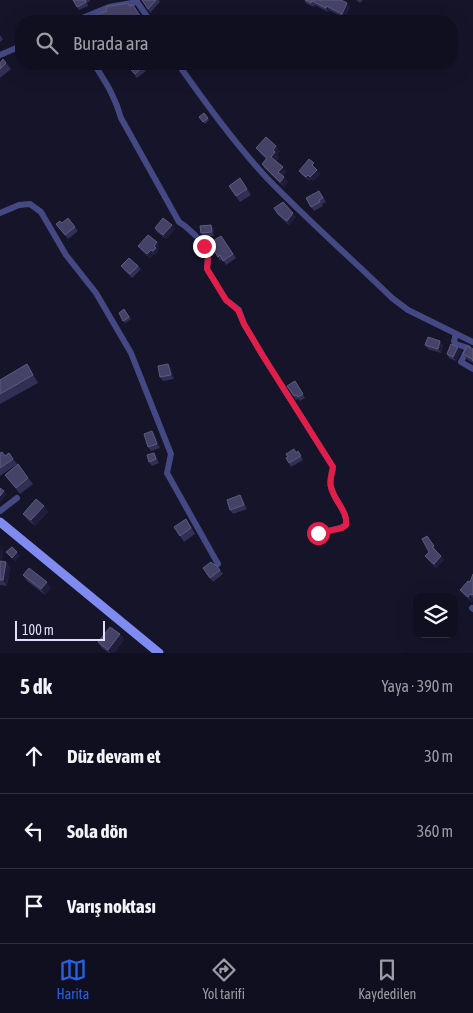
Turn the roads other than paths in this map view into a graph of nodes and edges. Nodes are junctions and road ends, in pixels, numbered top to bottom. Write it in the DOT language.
graph roads {
  1 [pos="137,1"];
  2 [pos="89,15"];
  3 [pos="146,15"];
  4 [pos="15,49"];
  5 [pos="0,55"];
  6 [pos="98,70"];
  7 [pos="182,70"];
  8 [pos="0,214"];
  9 [pos="456,334"];
  10 [pos="473,342"];
  11 [pos="473,369"];
  12 [pos="17,498"];
  13 [pos="0,510"];
  14 [pos="0,522"];
  15 [pos="314,538"];
  16 [pos="218,564"];
  17 [pos="159,653"];
  1 -- 2 [label="street"];
  1 -- 3 [label="street"];
  4 -- 5 [label="street"];
  6 -- 15 [label="street"];
  7 -- 9 [label="street"];
  8 -- 16 [label="street"];
  9 -- 10 [label="street"];
  9 -- 11 [label="street"];
  12 -- 13 [label="street"];
  14 -- 17 [label="street"];
}
